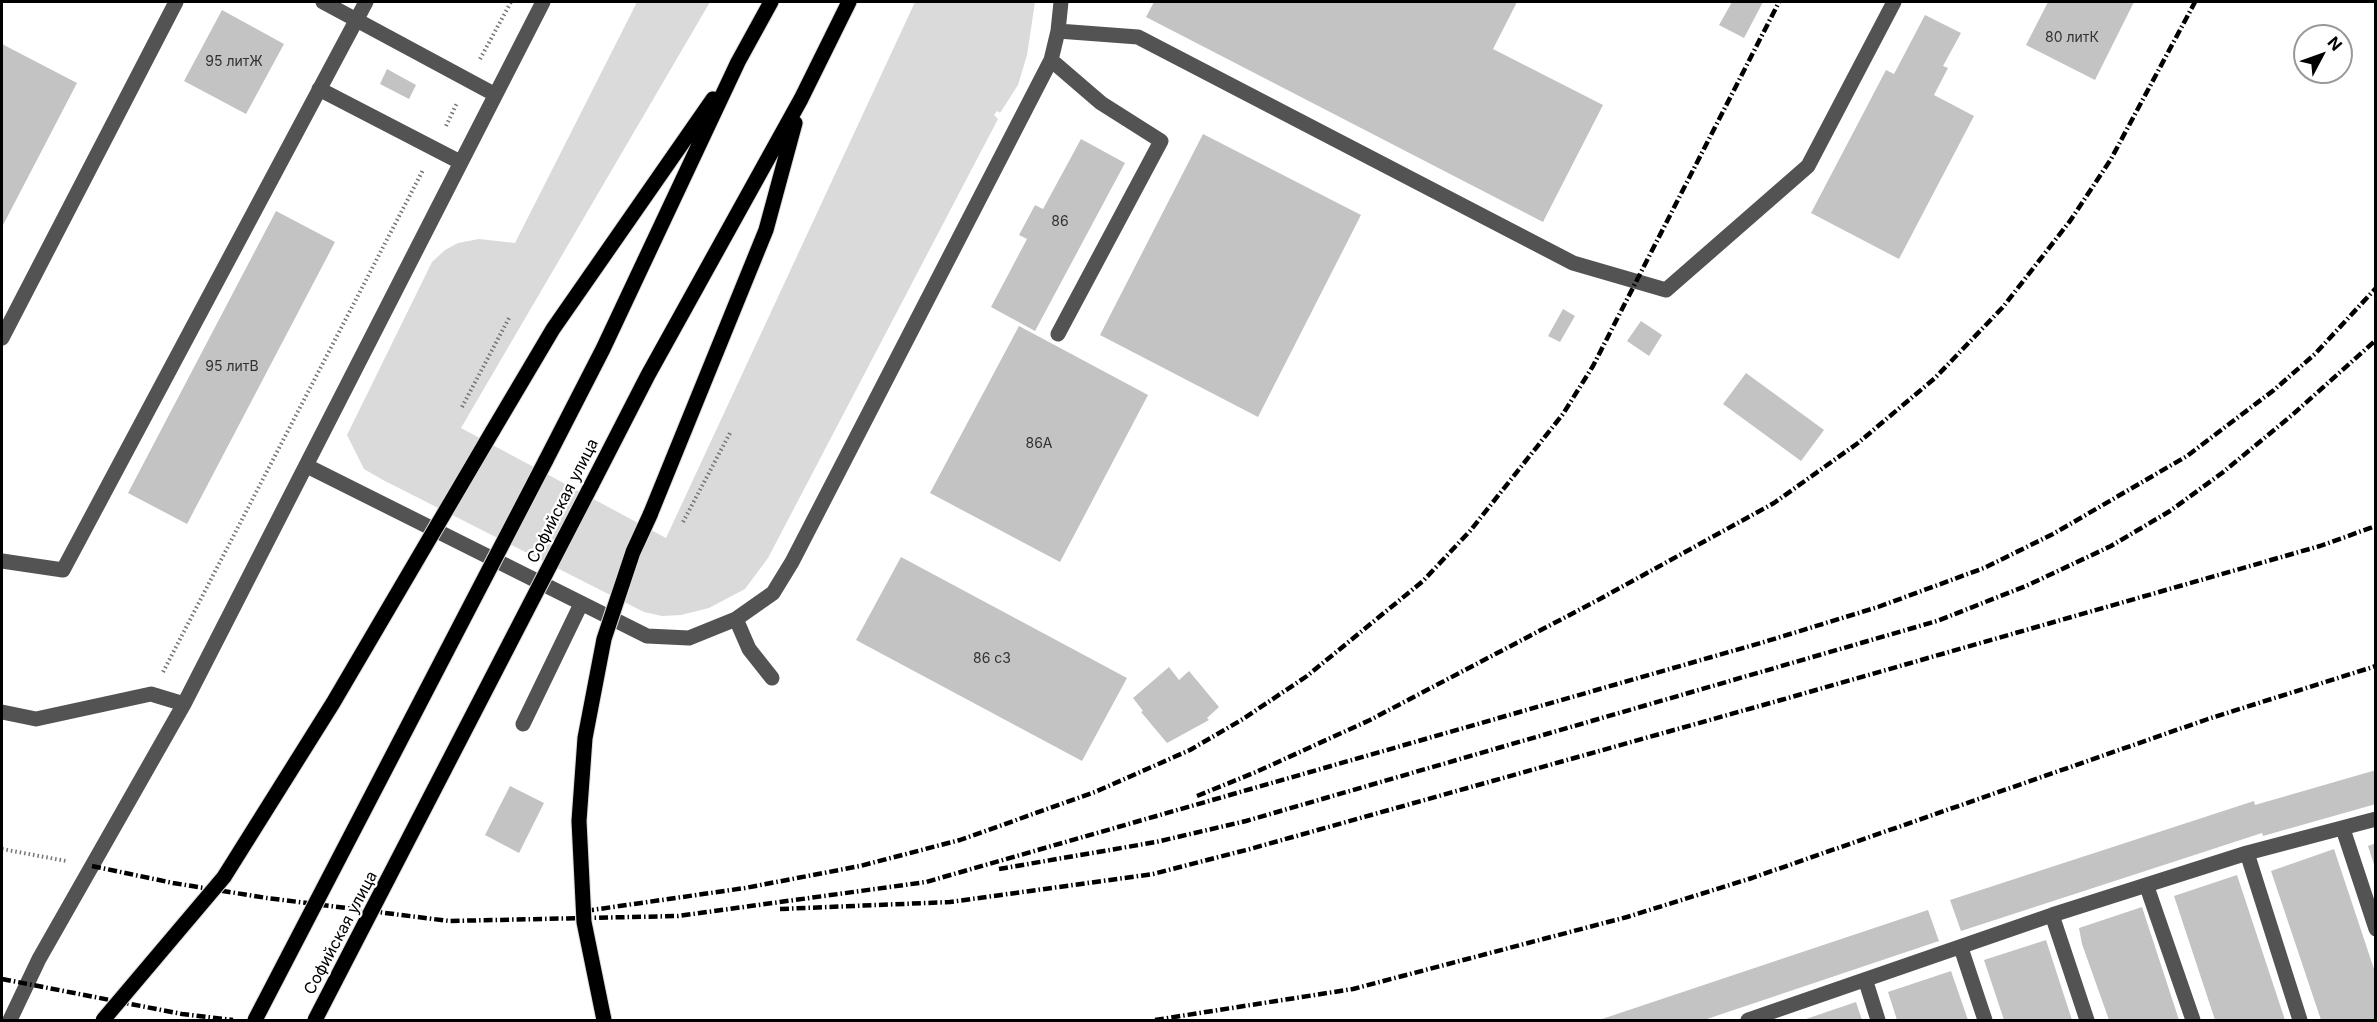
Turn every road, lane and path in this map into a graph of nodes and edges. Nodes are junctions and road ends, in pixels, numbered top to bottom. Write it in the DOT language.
graph roads {
  1 [pos="176,2"];
  2 [pos="323,2"];
  3 [pos="366,2"];
  4 [pos="511,2"];
  5 [pos="543,2"];
  6 [pos="771,2"];
  7 [pos="849,2"];
  8 [pos="1061,2"];
  9 [pos="1894,2"];
  10 [pos="355,21"];
  11 [pos="1058,31"];
  12 [pos="1051,60"];
  13 [pos="738,62"];
  14 [pos="469,81"];
  15 [pos="319,89"];
  16 [pos="494,94"];
  17 [pos="801,99"];
  18 [pos="434,149"];
  19 [pos="460,162"];
  20 [pos="509,318"];
  21 [pos="1058,334"];
  22 [pos="2,338"];
  23 [pos="462,407"];
  24 [pos="730,433"];
  25 [pos="307,466"];
  26 [pos="683,522"];
  27 [pos="2,561"];
  28 [pos="581,604"];
  29 [pos="736,619"];
  30 [pos="772,678"];
  31 [pos="151,694"];
  32 [pos="184,705"];
  33 [pos="2,712"];
  34 [pos="523,724"];
  35 [pos="2376,819"];
  36 [pos="2343,829"];
  37 [pos="2,849"];
  38 [pos="2247,853"];
  39 [pos="92,866"];
  40 [pos="2147,887"];
  41 [pos="2052,915"];
  42 [pos="2376,928"];
  43 [pos="1961,948"];
  44 [pos="1866,982"];
  45 [pos="1768,1017"];
  46 [pos="10,1020"];
  47 [pos="103,1020"];
  48 [pos="255,1020"];
  49 [pos="315,1020"];
  50 [pos="604,1020"];
  51 [pos="1748,1020"];
  52 [pos="1878,1020"];
  53 [pos="1985,1020"];
  54 [pos="2086,1020"];
  55 [pos="2193,1020"];
  56 [pos="2300,1020"];
  1 -- 22 [label="street"];
  2 -- 10 [label="street"];
  3 -- 10 [label="street"];
  4 -- 14 [label="path"];
  5 -- 16 [label="street"];
  6 -- 13 [label="main road, Софийская улица"];
  7 -- 17 [label="main road, Софийская улица"];
  8 -- 11 [label="street"];
  9 -- 11 [label="street"];
  10 -- 14 [label="street"];
  10 -- 15 [label="street"];
  11 -- 12 [label="street"];
  12 -- 21 [label="street"];
  12 -- 29 [label="street"];
  13 -- 47 [label="main road, bridge"];
  13 -- 48 [label="main road, Софийская улица, bridge"];
  14 -- 16 [label="street"];
  14 -- 18 [label="path"];
  15 -- 18 [label="street"];
  15 -- 27 [label="street"];
  16 -- 19 [label="street"];
  17 -- 49 [label="main road, Софийская улица, bridge"];
  17 -- 50 [label="main road, bridge"];
  18 -- 19 [label="street"];
  18 -- 31 [label="path"];
  19 -- 25 [label="street"];
  20 -- 23 [label="path"];
  24 -- 26 [label="path"];
  25 -- 28 [label="street"];
  25 -- 32 [label="street"];
  28 -- 29 [label="street"];
  28 -- 34 [label="street"];
  29 -- 30 [label="street"];
  31 -- 32 [label="street"];
  31 -- 33 [label="street"];
  32 -- 39 [label="street"];
  35 -- 36 [label="street"];
  36 -- 38 [label="street"];
  36 -- 42 [label="street"];
  37 -- 39 [label="path"];
  38 -- 40 [label="street"];
  38 -- 56 [label="street"];
  39 -- 46 [label="street"];
  40 -- 41 [label="street"];
  40 -- 55 [label="street"];
  41 -- 43 [label="street"];
  41 -- 54 [label="street"];
  43 -- 44 [label="street"];
  43 -- 53 [label="street"];
  44 -- 45 [label="street"];
  44 -- 52 [label="street"];
  45 -- 51 [label="street"];
}
